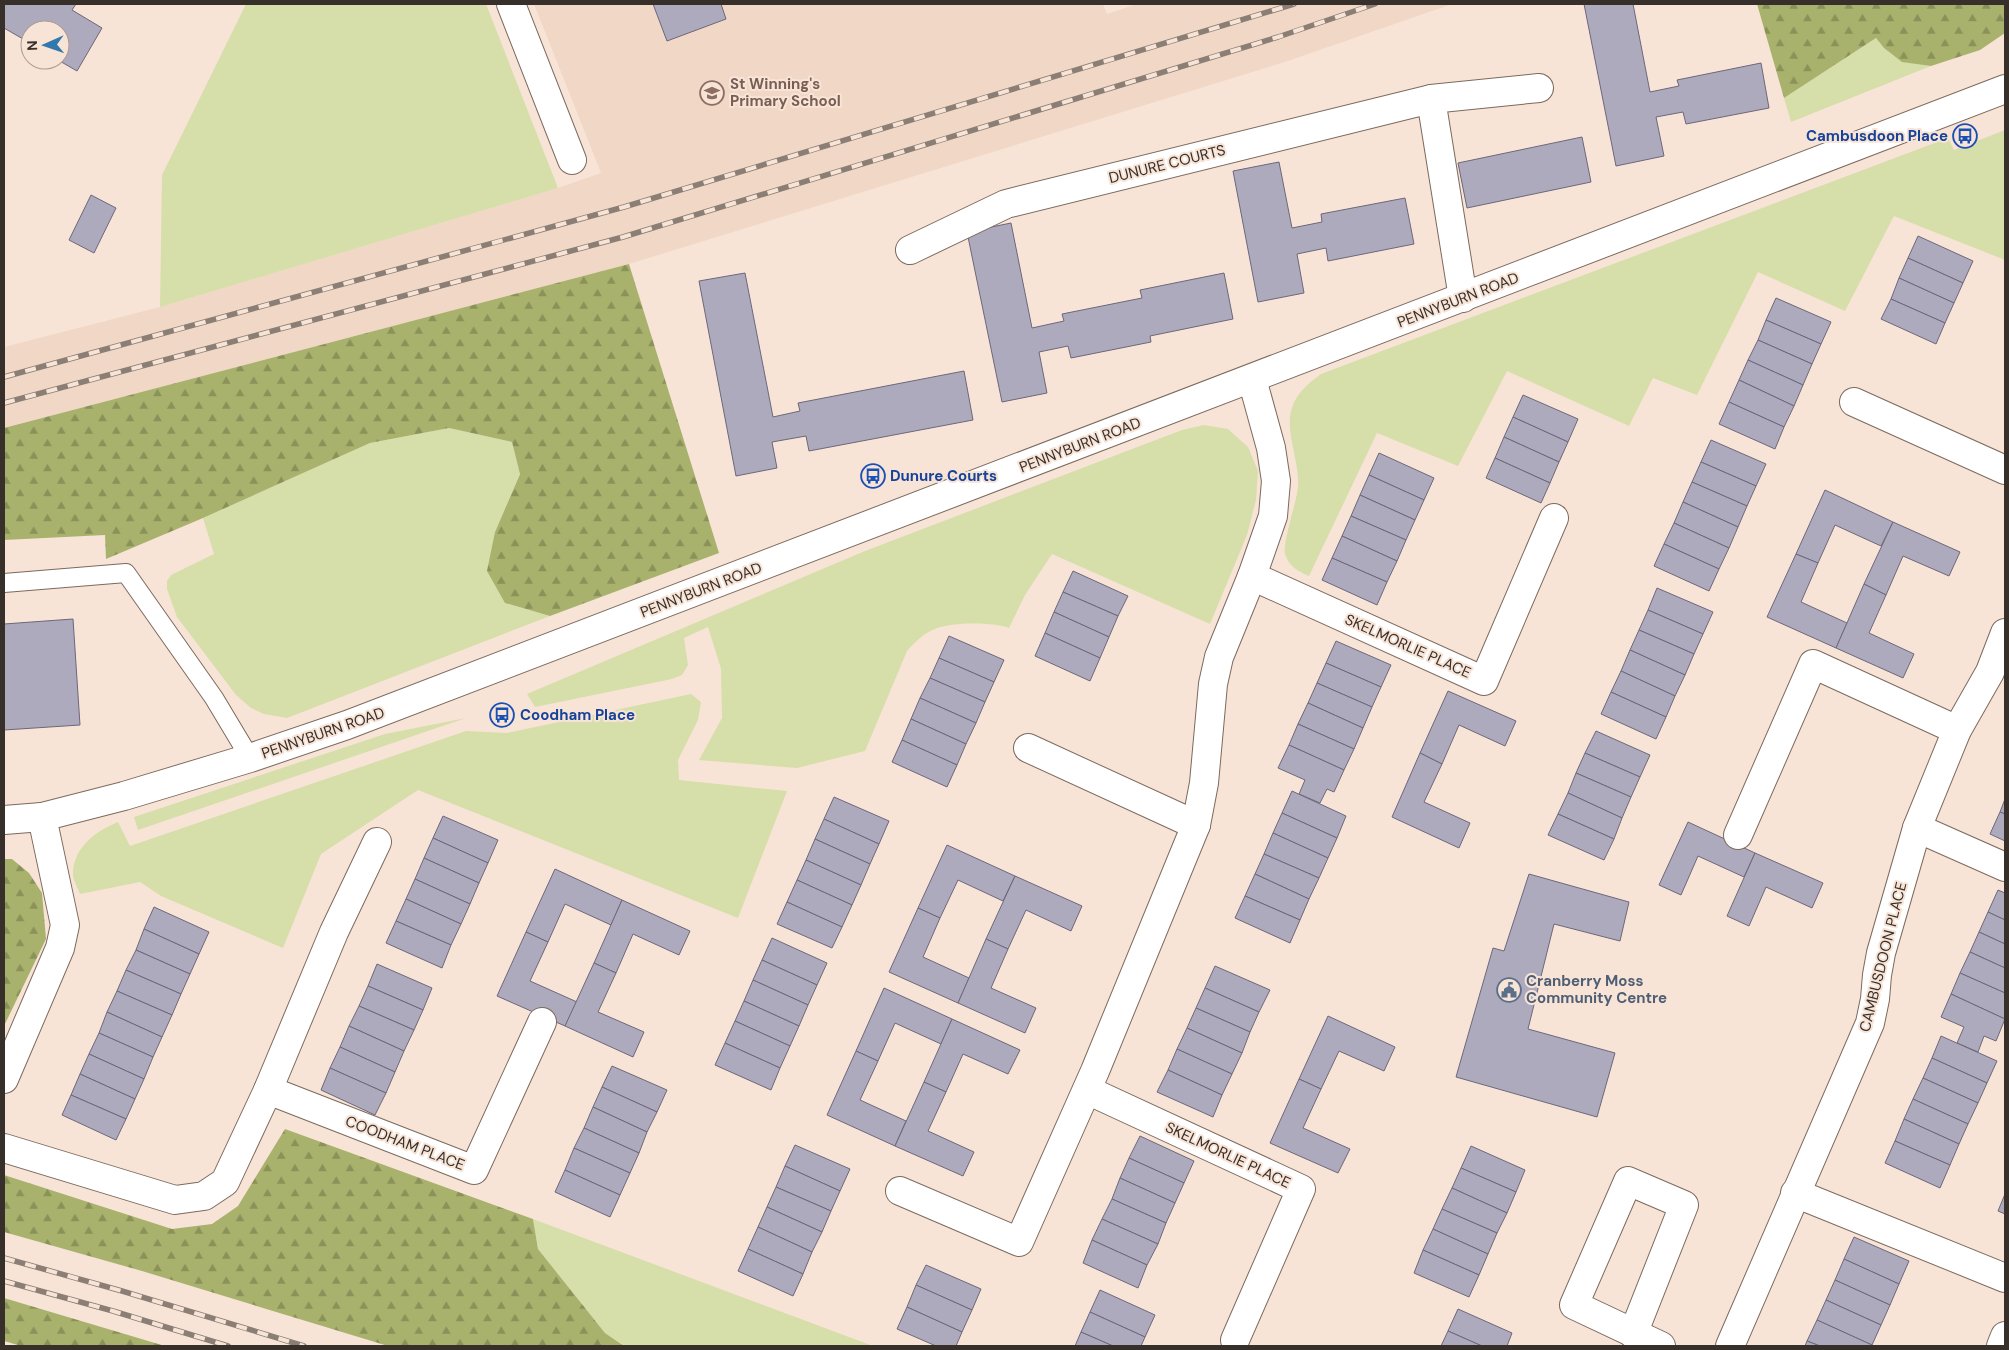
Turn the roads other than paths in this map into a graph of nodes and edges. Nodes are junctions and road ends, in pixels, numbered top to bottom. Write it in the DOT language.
graph roads {
  1 [pos="511,4"];
  2 [pos="1539,88"];
  3 [pos="2005,89"];
  4 [pos="1431,99"];
  5 [pos="572,160"];
  6 [pos="910,250"];
  7 [pos="1463,298"];
  8 [pos="1252,379"];
  9 [pos="1854,402"];
  10 [pos="2005,470"];
  11 [pos="1554,518"];
  12 [pos="1252,576"];
  13 [pos="4,583"];
  14 [pos="2005,633"];
  15 [pos="1957,730"];
  16 [pos="1028,748"];
  17 [pos="250,758"];
  18 [pos="42,817"];
  19 [pos="4,820"];
  20 [pos="1196,825"];
  21 [pos="1917,828"];
  22 [pos="1738,835"];
  23 [pos="378,842"];
  24 [pos="2005,867"];
  25 [pos="542,1022"];
  26 [pos="4,1079"];
  27 [pos="268,1090"];
  28 [pos="1087,1090"];
  29 [pos="4,1148"];
  30 [pos="900,1191"];
  31 [pos="1795,1193"];
  32 [pos="2005,1278"];
  33 [pos="1633,1334"];
  34 [pos="2005,1336"];
  35 [pos="1235,1340"];
  36 [pos="1661,1346"];
  37 [pos="1730,1346"];
  38 [pos="2001,1346"];
  1 -- 5 [label="street"];
  2 -- 4 [label="street, DUNURE COURTS"];
  3 -- 7 [label="street, PENNYBURN ROAD"];
  4 -- 6 [label="street, DUNURE COURTS"];
  4 -- 7 [label="street"];
  7 -- 8 [label="street, PENNYBURN ROAD"];
  8 -- 12 [label="street"];
  8 -- 17 [label="street, PENNYBURN ROAD"];
  9 -- 10 [label="street"];
  11 -- 12 [label="street, SKELMORLIE PLACE"];
  12 -- 20 [label="street"];
  13 -- 17 [label="lane"];
  14 -- 15 [label="street, CAMBUSDOON PLACE"];
  15 -- 21 [label="street, CAMBUSDOON PLACE"];
  15 -- 22 [label="street"];
  16 -- 20 [label="street"];
  17 -- 18 [label="street, PENNYBURN ROAD"];
  18 -- 19 [label="street, PENNYBURN ROAD"];
  18 -- 26 [label="street"];
  20 -- 28 [label="street"];
  21 -- 24 [label="street"];
  21 -- 31 [label="street, CAMBUSDOON PLACE"];
  23 -- 27 [label="street"];
  25 -- 27 [label="street, COODHAM PLACE"];
  27 -- 29 [label="street"];
  28 -- 30 [label="street"];
  28 -- 35 [label="street, SKELMORLIE PLACE"];
  31 -- 32 [label="street"];
  31 -- 37 [label="street, CAMBUSDOON PLACE"];
  33 -- 33 [label="street"];
  33 -- 36 [label="street"];
  34 -- 38 [label="street"];
}
